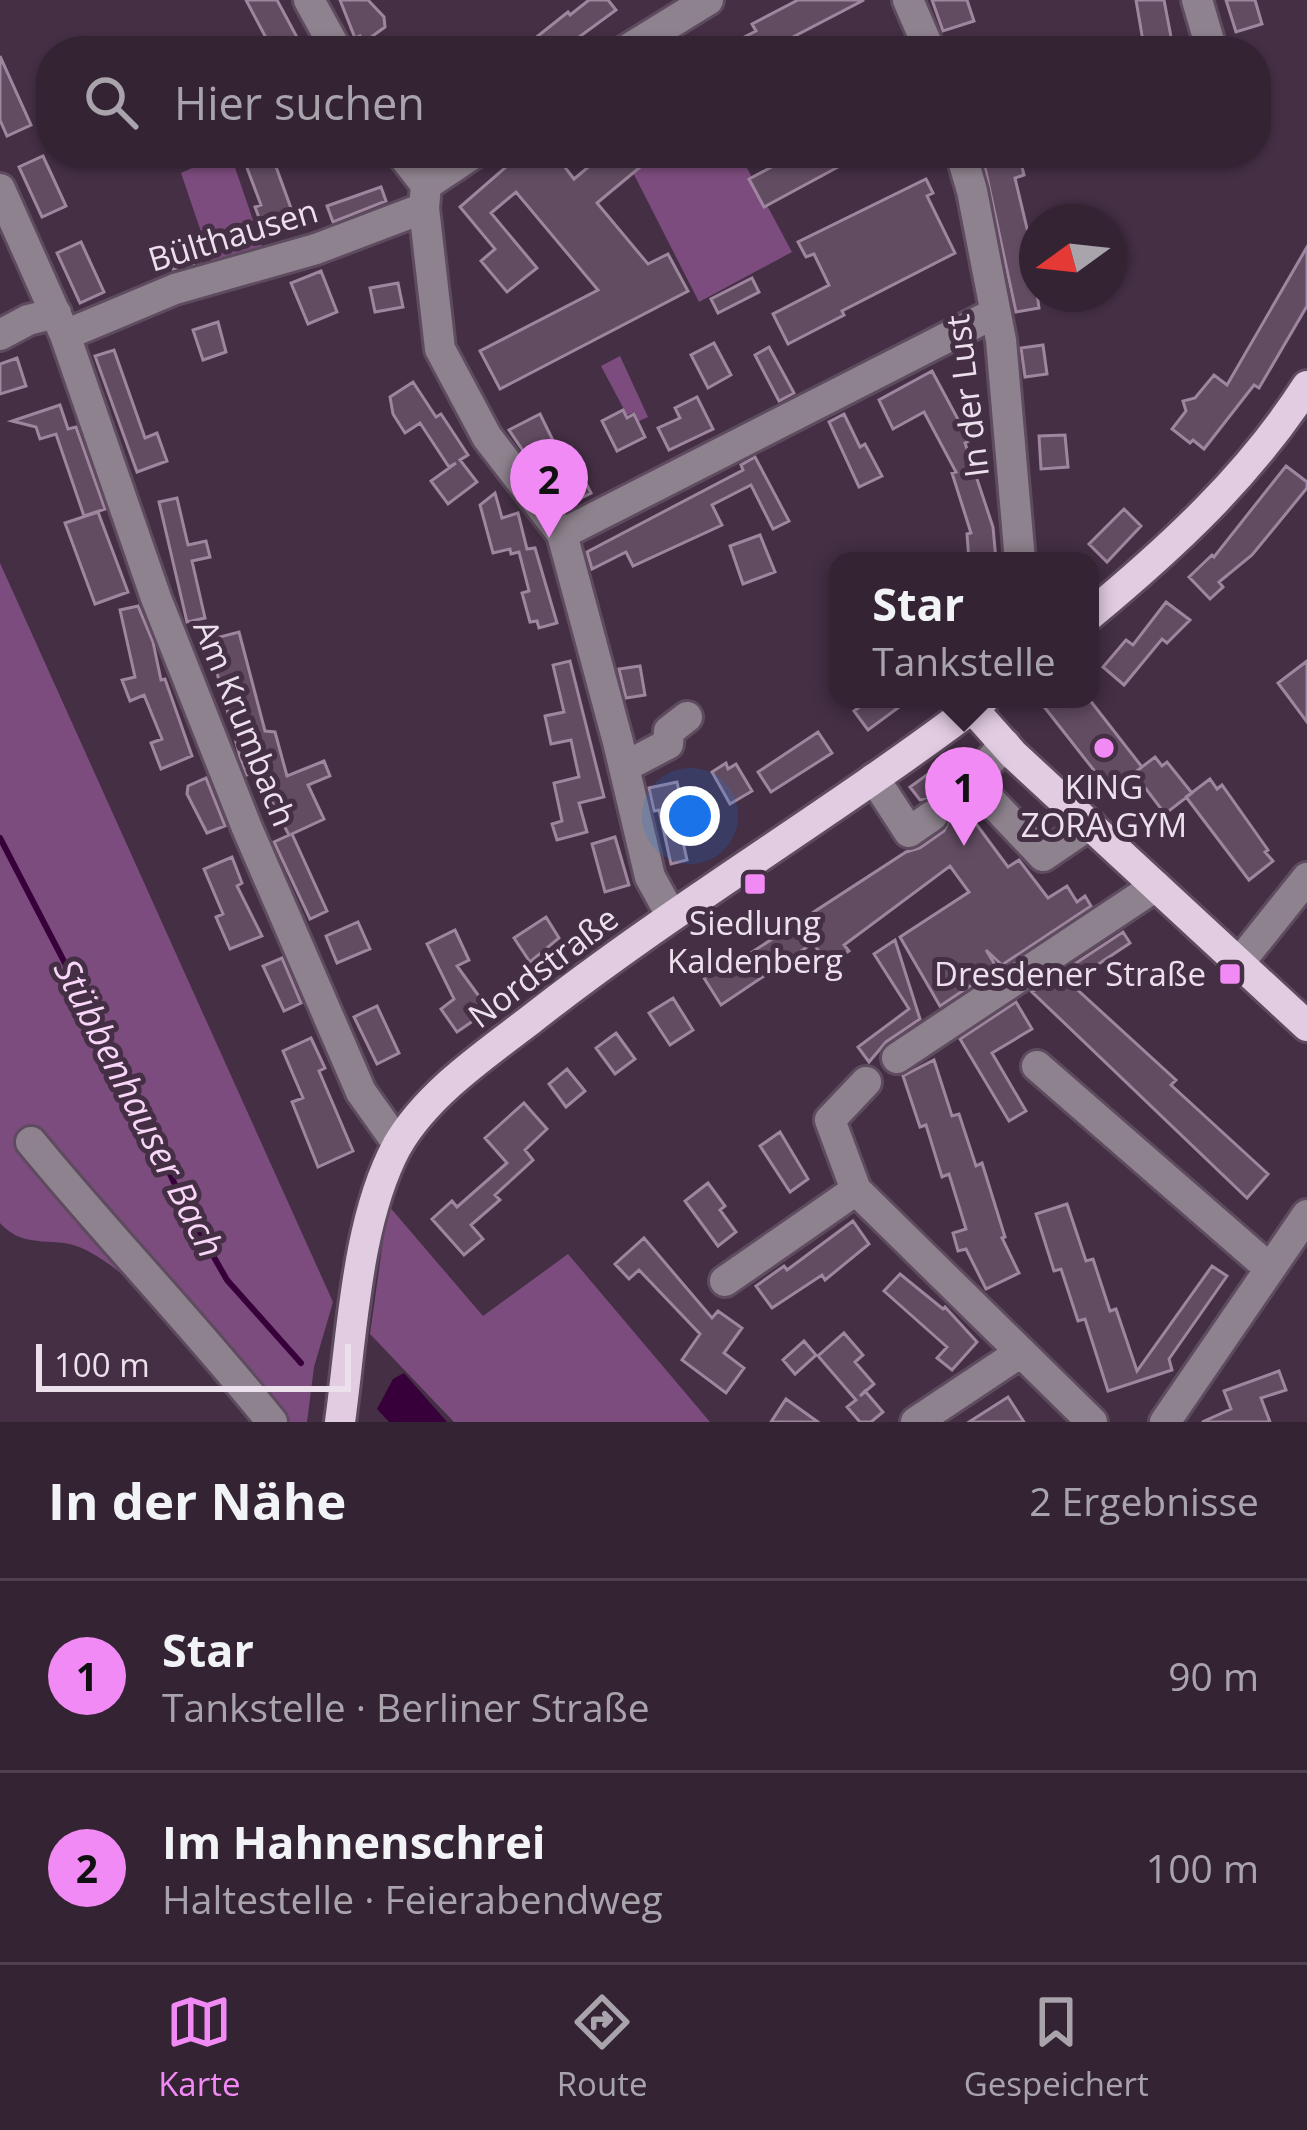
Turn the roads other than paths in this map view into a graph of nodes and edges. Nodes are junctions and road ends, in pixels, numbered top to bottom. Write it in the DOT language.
graph roads {
  1 [pos="309,0"];
  2 [pos="708,0"];
  3 [pos="908,0"];
  4 [pos="1197,0"];
  5 [pos="329,36"];
  6 [pos="649,36"];
  7 [pos="924,36"];
  8 [pos="1208,36"];
  9 [pos="409,168"];
  10 [pos="457,168"];
  11 [pos="965,168"];
  12 [pos="0,189"];
  13 [pos="425,197"];
  14 [pos="995,314"];
  15 [pos="60,324"];
  16 [pos="0,334"];
  17 [pos="1307,386"];
  18 [pos="562,534"];
  19 [pos="1019,552"];
  20 [pos="1099,607"];
  21 [pos="972,708"];
  22 [pos="981,708"];
  23 [pos="687,717"];
  24 [pos="1005,744"];
  25 [pos="624,767"];
  26 [pos="874,778"];
  27 [pos="953,798"];
  28 [pos="1090,824"];
  29 [pos="1307,878"];
  30 [pos="1156,886"];
  31 [pos="671,915"];
  32 [pos="1239,963"];
  33 [pos="1307,1026"];
  34 [pos="896,1058"];
  35 [pos="1036,1066"];
  36 [pos="866,1082"];
  37 [pos="31,1142"];
  38 [pos="398,1144"];
  39 [pos="856,1190"];
  40 [pos="1307,1215"];
  41 [pos="1269,1268"];
  42 [pos="725,1281"];
  43 [pos="1021,1352"];
  44 [pos="272,1422"];
  45 [pos="340,1422"];
  46 [pos="916,1422"];
  47 [pos="1092,1422"];
  48 [pos="1165,1422"];
  1 -- 5 [label="street"];
  2 -- 6 [label="street"];
  3 -- 7 [label="street"];
  4 -- 8 [label="street"];
  9 -- 13 [label="street"];
  10 -- 13 [label="street, Bülthausen"];
  11 -- 14 [label="street, In der Lust"];
  12 -- 15 [label="street, Am Krumbach"];
  13 -- 15 [label="street, Bülthausen"];
  13 -- 18 [label="street"];
  14 -- 18 [label="street"];
  14 -- 19 [label="street, In der Lust"];
  15 -- 16 [label="street, Bülthausen"];
  15 -- 38 [label="street, Am Krumbach"];
  17 -- 20 [label="main road"];
  18 -- 25 [label="street"];
  21 -- 26 [label="main road, Nordstraße"];
  22 -- 24 [label="main road"];
  23 -- 25 [label="street"];
  24 -- 27 [label="street"];
  24 -- 28 [label="main road"];
  25 -- 31 [label="street"];
  26 -- 27 [label="street"];
  26 -- 31 [label="main road, Nordstraße"];
  27 -- 28 [label="street"];
  28 -- 30 [label="main road"];
  29 -- 32 [label="street"];
  30 -- 32 [label="main road"];
  30 -- 34 [label="street"];
  31 -- 38 [label="main road, Nordstraße"];
  32 -- 33 [label="main road"];
  35 -- 41 [label="street"];
  36 -- 39 [label="street"];
  37 -- 44 [label="street"];
  38 -- 45 [label="main road, Nordstraße"];
  39 -- 42 [label="street"];
  39 -- 43 [label="street"];
  40 -- 41 [label="street"];
  41 -- 48 [label="street"];
  43 -- 46 [label="street"];
  43 -- 47 [label="street"];
}
